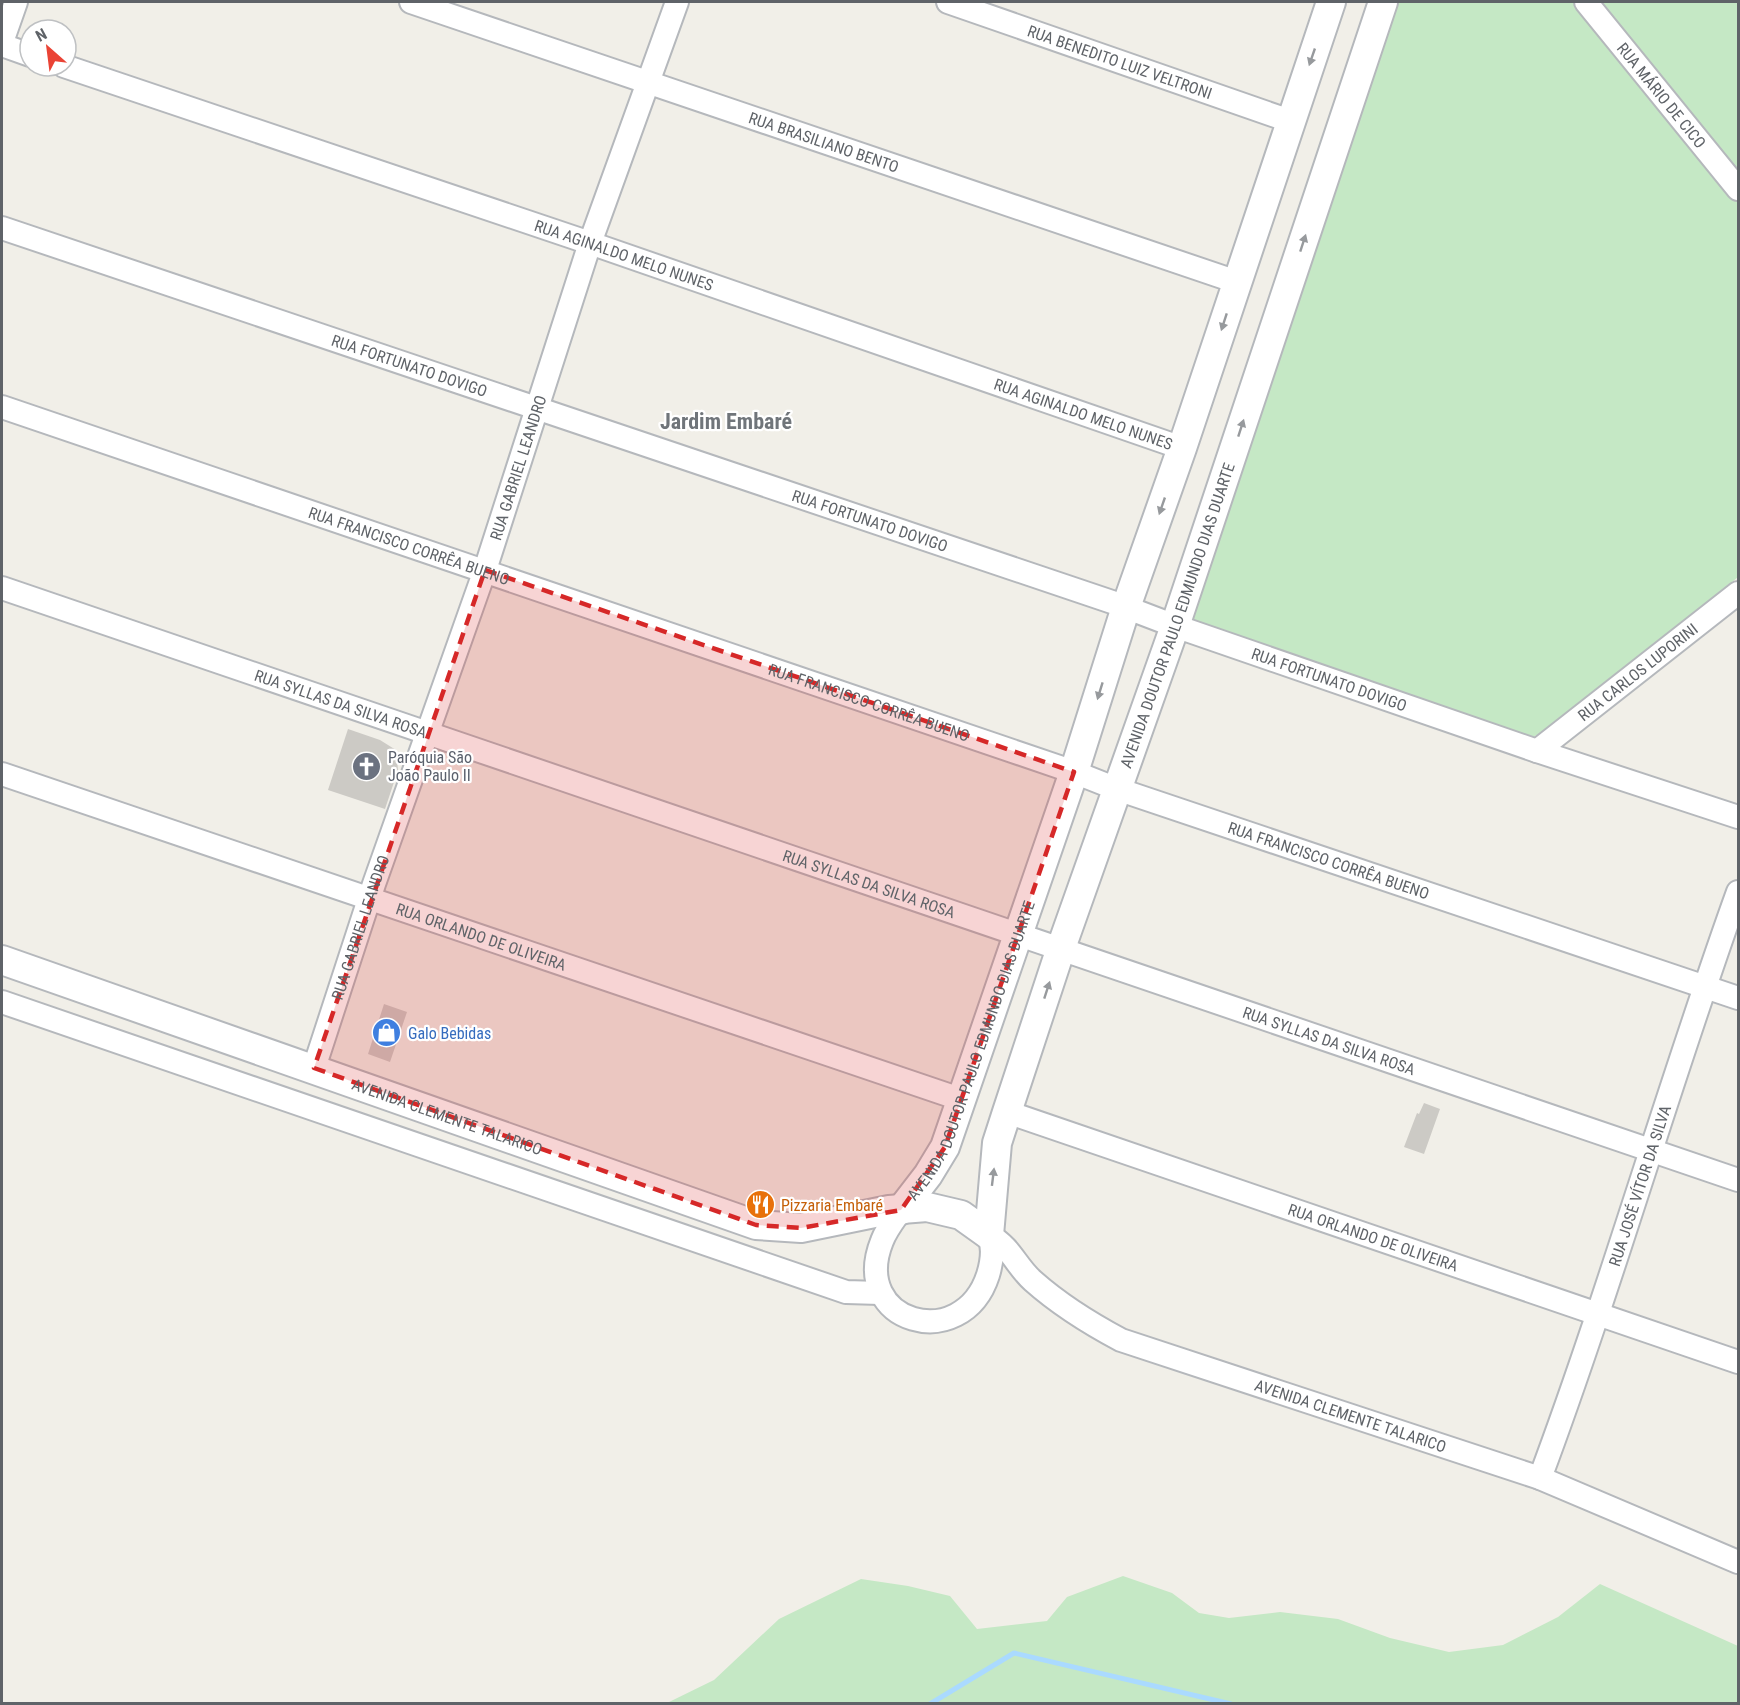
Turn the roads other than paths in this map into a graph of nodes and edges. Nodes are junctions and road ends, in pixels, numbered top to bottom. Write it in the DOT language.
graph roads {
  1 [pos="16,2"];
  2 [pos="411,2"];
  3 [pos="677,2"];
  4 [pos="948,2"];
  5 [pos="1331,2"];
  6 [pos="1383,2"];
  7 [pos="1586,2"];
  8 [pos="2,43"];
  9 [pos="18,50"];
  10 [pos="78,71"];
  11 [pos="646,83"];
  12 [pos="1290,121"];
  13 [pos="1738,189"];
  14 [pos="2,228"];
  15 [pos="590,243"];
  16 [pos="1237,282"];
  17 [pos="536,406"];
  18 [pos="2,407"];
  19 [pos="1182,448"];
  20 [pos="485,570"];
  21 [pos="2,588"];
  22 [pos="1738,593"];
  23 [pos="1126,607"];
  24 [pos="1175,626"];
  25 [pos="427,731"];
  26 [pos="1537,751"];
  27 [pos="1074,772"];
  28 [pos="2,774"];
  29 [pos="1117,789"];
  30 [pos="1738,817"];
  31 [pos="1738,892"];
  32 [pos="369,898"];
  33 [pos="1018,933"];
  34 [pos="1061,948"];
  35 [pos="2,960"];
  36 [pos="1704,987"];
  37 [pos="1738,998"];
  38 [pos="2,1002"];
  39 [pos="315,1068"];
  40 [pos="960,1099"];
  41 [pos="1007,1112"];
  42 [pos="1652,1151"];
  43 [pos="1738,1180"];
  44 [pos="901,1209"];
  45 [pos="988,1235"];
  46 [pos="880,1293"];
  47 [pos="1598,1314"];
  48 [pos="1738,1362"];
  49 [pos="1540,1478"];
  50 [pos="1738,1562"];
  1 -- 8 [label="street"];
  2 -- 11 [label="street, RUA BRASILIANO BENTO"];
  3 -- 11 [label="street, RUA GABRIEL LEANDRO"];
  4 -- 12 [label="street, RUA BENEDITO LUIZ VELTRONI"];
  5 -- 12 [label="street, AVENIDA DOUTOR PAULO EDMUNDO DIAS DUARTE, one-way"];
  24 -- 6 [label="street, AVENIDA DOUTOR PAULO EDMUNDO DIAS DUARTE, one-way"];
  7 -- 13 [label="street, RUA MÁRIO DE CICO"];
  8 -- 9 [label="street"];
  10 -- 15 [label="street, RUA AGINALDO MELO NUNES"];
  11 -- 15 [label="street, RUA GABRIEL LEANDRO"];
  11 -- 16 [label="street, RUA BRASILIANO BENTO"];
  12 -- 16 [label="street, AVENIDA DOUTOR PAULO EDMUNDO DIAS DUARTE"];
  14 -- 17 [label="street, RUA FORTUNATO DOVIGO"];
  15 -- 17 [label="street, RUA GABRIEL LEANDRO"];
  15 -- 19 [label="street, RUA AGINALDO MELO NUNES"];
  16 -- 19 [label="street, AVENIDA DOUTOR PAULO EDMUNDO DIAS DUARTE, one-way"];
  17 -- 20 [label="street, RUA GABRIEL LEANDRO"];
  17 -- 23 [label="street, RUA FORTUNATO DOVIGO"];
  18 -- 20 [label="street, RUA FRANCISCO CORRÊA BUENO"];
  19 -- 23 [label="street, AVENIDA DOUTOR PAULO EDMUNDO DIAS DUARTE, one-way"];
  20 -- 25 [label="street, RUA GABRIEL LEANDRO"];
  20 -- 27 [label="street, RUA FRANCISCO CORRÊA BUENO"];
  21 -- 25 [label="street, RUA SYLLAS DA SILVA ROSA"];
  22 -- 26 [label="street, RUA CARLOS LUPORINI"];
  23 -- 24 [label="street, RUA FORTUNATO DOVIGO"];
  23 -- 27 [label="street, AVENIDA DOUTOR PAULO EDMUNDO DIAS DUARTE, one-way"];
  24 -- 26 [label="street, RUA FORTUNATO DOVIGO"];
  24 -- 29 [label="street, AVENIDA DOUTOR PAULO EDMUNDO DIAS DUARTE"];
  25 -- 32 [label="street, RUA GABRIEL LEANDRO"];
  25 -- 33 [label="street, RUA SYLLAS DA SILVA ROSA"];
  26 -- 30 [label="street, RUA FORTUNATO DOVIGO"];
  27 -- 29 [label="street, RUA FRANCISCO CORRÊA BUENO"];
  27 -- 33 [label="street, AVENIDA DOUTOR PAULO EDMUNDO DIAS DUARTE"];
  28 -- 32 [label="street, RUA ORLANDO DE OLIVEIRA"];
  29 -- 34 [label="street, AVENIDA DOUTOR PAULO EDMUNDO DIAS DUARTE"];
  29 -- 36 [label="street, RUA FRANCISCO CORRÊA BUENO"];
  31 -- 36 [label="street, RUA JOSÉ VÍTOR DA SILVA"];
  32 -- 39 [label="street, RUA GABRIEL LEANDRO"];
  32 -- 40 [label="street, RUA ORLANDO DE OLIVEIRA"];
  33 -- 34 [label="street, RUA SYLLAS DA SILVA ROSA"];
  33 -- 40 [label="street, AVENIDA DOUTOR PAULO EDMUNDO DIAS DUARTE"];
  41 -- 34 [label="street, AVENIDA DOUTOR PAULO EDMUNDO DIAS DUARTE, one-way"];
  34 -- 42 [label="street, RUA SYLLAS DA SILVA ROSA"];
  35 -- 39 [label="street, AVENIDA CLEMENTE TALARICO"];
  36 -- 37 [label="street, RUA FRANCISCO CORRÊA BUENO"];
  36 -- 42 [label="street, RUA JOSÉ VÍTOR DA SILVA"];
  38 -- 46 [label="street"];
  39 -- 44 [label="street, AVENIDA CLEMENTE TALARICO"];
  40 -- 44 [label="street, AVENIDA DOUTOR PAULO EDMUNDO DIAS DUARTE"];
  45 -- 41 [label="street, AVENIDA DOUTOR PAULO EDMUNDO DIAS DUARTE, one-way"];
  41 -- 47 [label="street, RUA ORLANDO DE OLIVEIRA"];
  42 -- 43 [label="street, RUA SYLLAS DA SILVA ROSA"];
  42 -- 47 [label="street, RUA JOSÉ VÍTOR DA SILVA"];
  44 -- 45 [label="street, AVENIDA CLEMENTE TALARICO"];
  44 -- 46 [label="street"];
  45 -- 46 [label="street"];
  45 -- 49 [label="street, AVENIDA CLEMENTE TALARICO"];
  47 -- 48 [label="street, RUA ORLANDO DE OLIVEIRA"];
  47 -- 49 [label="street, RUA JOSÉ VÍTOR DA SILVA"];
  49 -- 50 [label="street, AVENIDA CLEMENTE TALARICO"];
}
